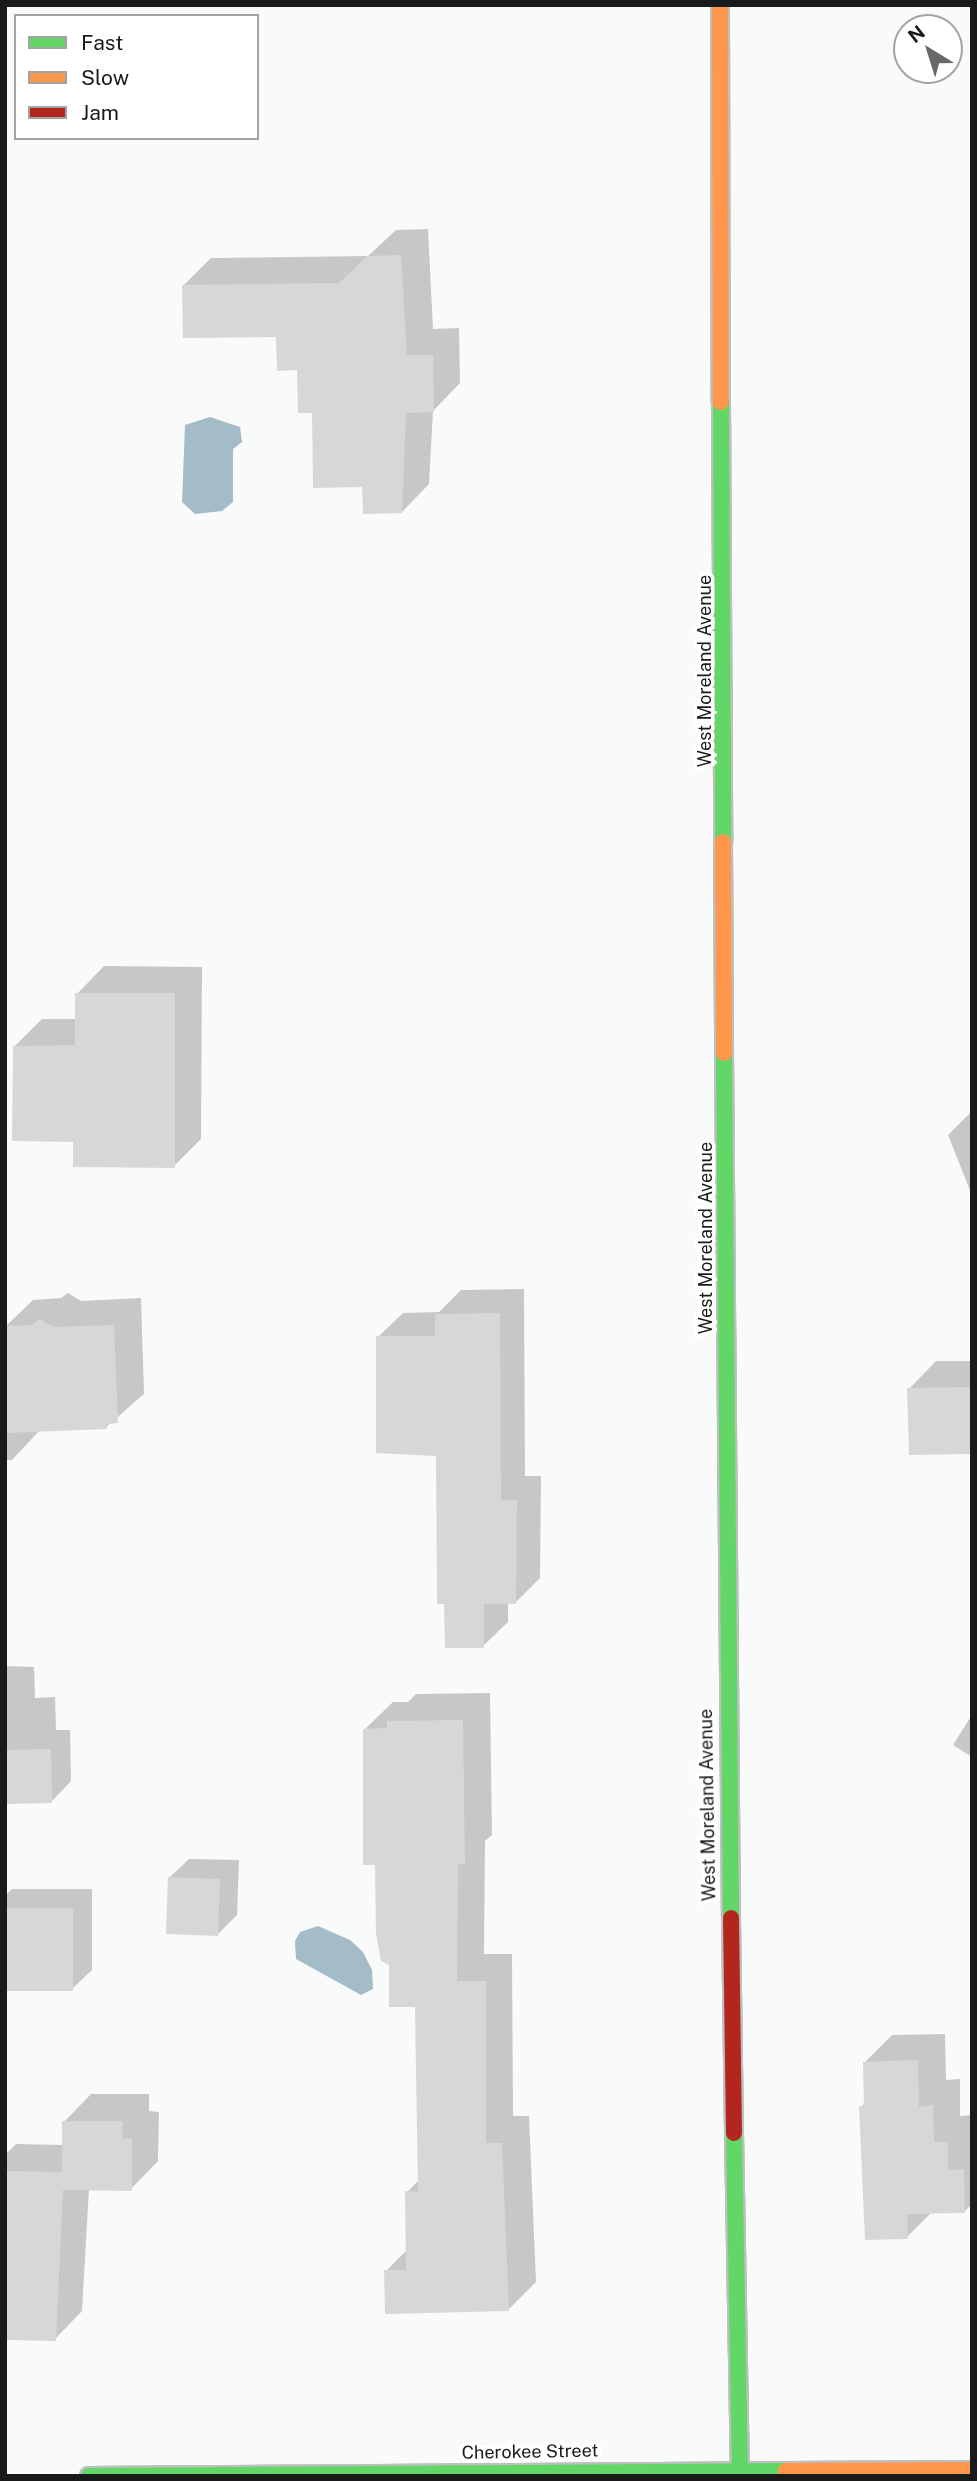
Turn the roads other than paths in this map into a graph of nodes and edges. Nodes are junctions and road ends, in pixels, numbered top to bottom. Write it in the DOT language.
graph roads {
  1 [pos="720,5"];
  2 [pos="740,2470"];
  3 [pos="972,2470"];
  4 [pos="386,2474"];
  5 [pos="89,2476"];
  1 -- 2 [label="street, West Moreland Avenue"];
  2 -- 3 [label="street, Cherokee Street"];
  2 -- 4 [label="street, Cherokee Street"];
  4 -- 5 [label="street, Cherokee Street"];
}
